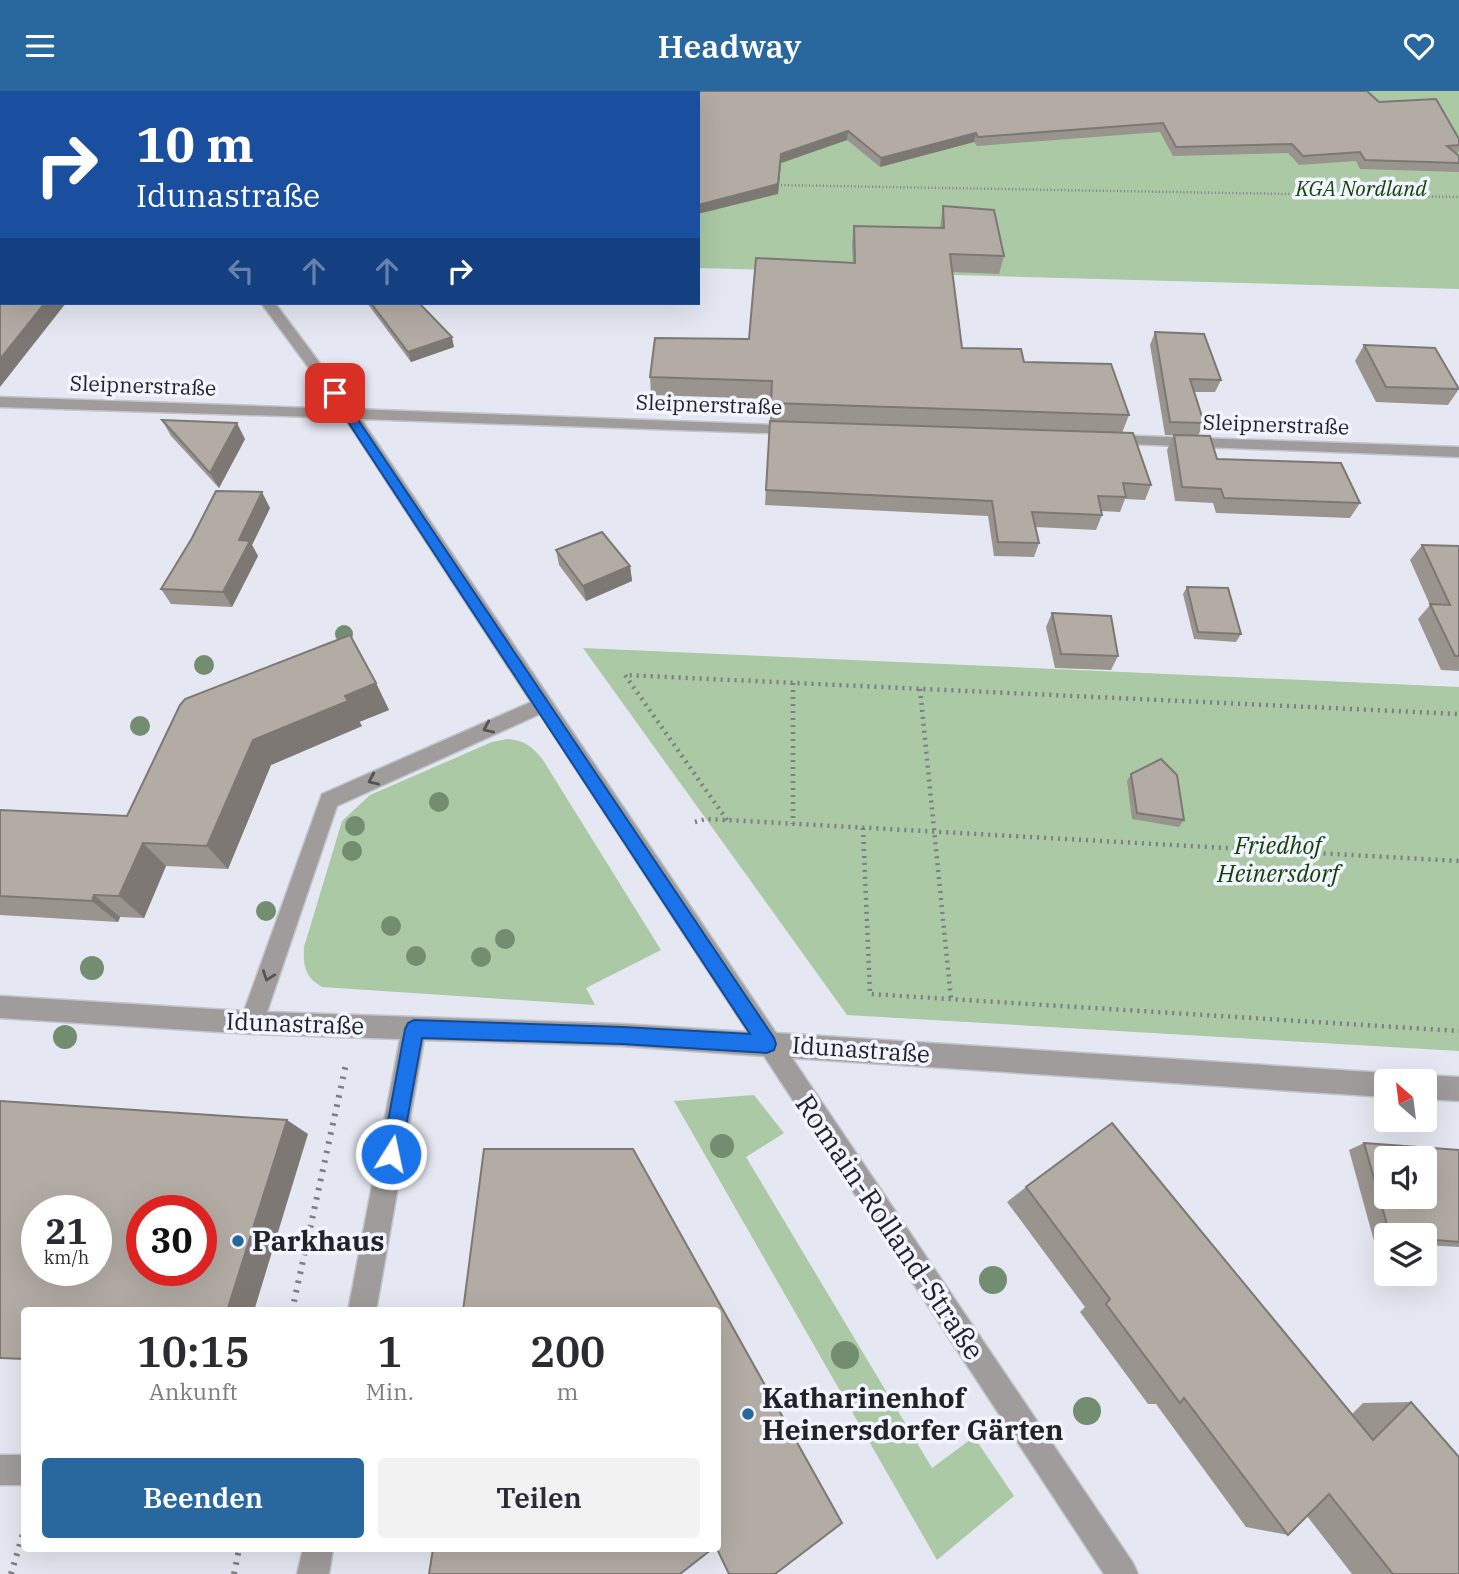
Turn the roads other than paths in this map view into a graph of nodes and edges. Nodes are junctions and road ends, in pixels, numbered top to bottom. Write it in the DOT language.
graph roads {
  1 [pos="269,305"];
  2 [pos="0,402"];
  3 [pos="350,414"];
  4 [pos="816,430"];
  5 [pos="1092,440"];
  6 [pos="1457,457"];
  7 [pos="542,705"];
  8 [pos="0,1007"];
  9 [pos="252,1023"];
  10 [pos="414,1029"];
  11 [pos="767,1044"];
  12 [pos="1374,1084"];
  13 [pos="1437,1088"];
  14 [pos="1459,1090"];
  15 [pos="363,1307"];
  16 [pos="0,1470"];
  17 [pos="21,1470"];
  18 [pos="317,1552"];
  19 [pos="313,1574"];
  20 [pos="1122,1574"];
  1 -- 3 [label="street, Romain-Rolland-Straße"];
  2 -- 3 [label="street, Sleipnerstraße"];
  3 -- 4 [label="street, Sleipnerstraße"];
  3 -- 7 [label="street, Romain-Rolland-Straße"];
  5 -- 6 [label="street, Sleipnerstraße"];
  7 -- 9 [label="street, one-way"];
  7 -- 11 [label="street, Romain-Rolland-Straße"];
  8 -- 9 [label="street, Idunastraße"];
  9 -- 10 [label="street, Idunastraße"];
  10 -- 11 [label="street, Idunastraße"];
  10 -- 15 [label="street"];
  11 -- 12 [label="street, Idunastraße"];
  11 -- 20 [label="street, Romain-Rolland-Straße"];
  13 -- 14 [label="street"];
  16 -- 17 [label="street"];
  18 -- 19 [label="street"];
}
